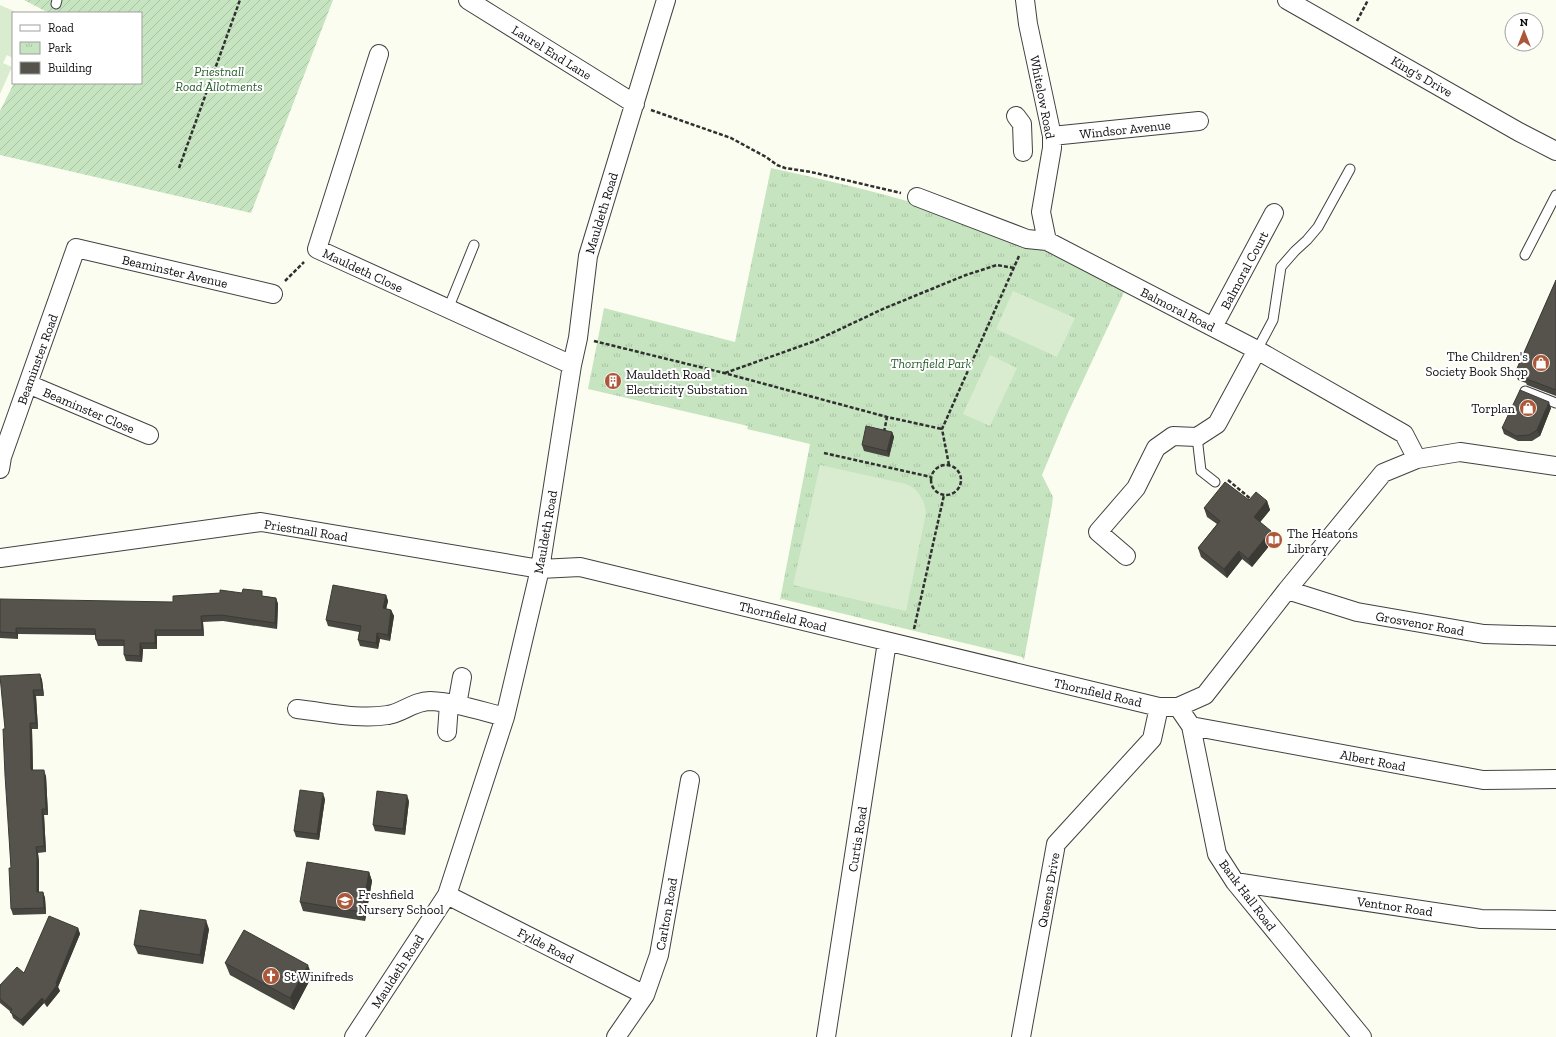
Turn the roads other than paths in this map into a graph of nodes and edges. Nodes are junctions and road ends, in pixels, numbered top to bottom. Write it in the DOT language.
graph roads {
  1 [pos="468,0"];
  2 [pos="666,0"];
  3 [pos="1025,0"];
  4 [pos="1287,0"];
  5 [pos="379,54"];
  6 [pos="635,104"];
  7 [pos="1199,121"];
  8 [pos="1051,133"];
  9 [pos="1556,150"];
  10 [pos="1023,152"];
  11 [pos="1350,169"];
  12 [pos="1556,195"];
  13 [pos="916,197"];
  14 [pos="1274,213"];
  15 [pos="1047,241"];
  16 [pos="474,246"];
  17 [pos="76,248"];
  18 [pos="1525,255"];
  19 [pos="273,294"];
  20 [pos="448,309"];
  21 [pos="1213,327"];
  22 [pos="1257,350"];
  23 [pos="572,365"];
  24 [pos="28,384"];
  25 [pos="1525,391"];
  26 [pos="1556,403"];
  27 [pos="149,435"];
  28 [pos="1197,438"];
  29 [pos="1417,459"];
  30 [pos="1556,466"];
  31 [pos="0,469"];
  32 [pos="1215,482"];
  33 [pos="1126,556"];
  34 [pos="0,558"];
  35 [pos="540,569"];
  36 [pos="1287,590"];
  37 [pos="1556,636"];
  38 [pos="888,642"];
  39 [pos="462,677"];
  40 [pos="453,704"];
  41 [pos="1159,707"];
  42 [pos="1178,707"];
  43 [pos="297,709"];
  44 [pos="505,717"];
  45 [pos="1191,726"];
  46 [pos="447,732"];
  47 [pos="1556,779"];
  48 [pos="690,780"];
  49 [pos="1235,882"];
  50 [pos="447,895"];
  51 [pos="1556,920"];
  52 [pos="645,995"];
  53 [pos="354,1037"];
  54 [pos="616,1037"];
  55 [pos="826,1037"];
  56 [pos="1021,1037"];
  57 [pos="1362,1037"];
  1 -- 6 [label="street, Laurel End Lane"];
  2 -- 6 [label="street, Mauldeth Road"];
  3 -- 8 [label="street, Whitelow Road"];
  4 -- 9 [label="street, King's Drive"];
  5 -- 20 [label="street, Mauldeth Close"];
  6 -- 23 [label="street, Mauldeth Road"];
  7 -- 8 [label="street, Windsor Avenue"];
  8 -- 10 [label="street, Windsor Avenue"];
  8 -- 15 [label="street, Whitelow Road"];
  11 -- 22 [label="lane"];
  12 -- 18 [label="lane"];
  13 -- 15 [label="street, Balmoral Road"];
  14 -- 21 [label="street, Balmoral Court"];
  15 -- 21 [label="street, Balmoral Road"];
  16 -- 20 [label="lane"];
  17 -- 19 [label="street, Beaminster Avenue"];
  17 -- 24 [label="street, Beaminster Road"];
  20 -- 23 [label="street, Mauldeth Close"];
  21 -- 22 [label="street, Balmoral Road"];
  22 -- 28 [label="street"];
  22 -- 29 [label="street, Balmoral Road"];
  23 -- 35 [label="street, Mauldeth Road"];
  24 -- 27 [label="street, Beaminster Close"];
  24 -- 31 [label="street, Beaminster Road"];
  25 -- 26 [label="lane"];
  28 -- 32 [label="lane"];
  28 -- 33 [label="street"];
  29 -- 30 [label="street, Thornfield Road"];
  29 -- 36 [label="street, Thornfield Road"];
  34 -- 35 [label="street, Priestnall Road"];
  35 -- 38 [label="street, Thornfield Road"];
  35 -- 44 [label="street, Mauldeth Road"];
  36 -- 37 [label="street, Grosvenor Road"];
  36 -- 42 [label="street, Thornfield Road"];
  38 -- 41 [label="street, Thornfield Road"];
  38 -- 55 [label="street, Curtis Road"];
  39 -- 40 [label="street"];
  40 -- 43 [label="street"];
  40 -- 44 [label="street"];
  40 -- 46 [label="street"];
  41 -- 42 [label="street, Thornfield Road"];
  41 -- 56 [label="street, Queens Drive"];
  42 -- 45 [label="street, Bank Hall Road"];
  44 -- 50 [label="street, Mauldeth Road"];
  45 -- 47 [label="street, Albert Road"];
  45 -- 49 [label="street, Bank Hall Road"];
  48 -- 52 [label="street, Carlton Road"];
  49 -- 51 [label="street, Ventnor Road"];
  49 -- 57 [label="street, Bank Hall Road"];
  50 -- 52 [label="street, Fylde Road"];
  50 -- 53 [label="street, Mauldeth Road"];
  52 -- 54 [label="street, Carlton Road"];
}
